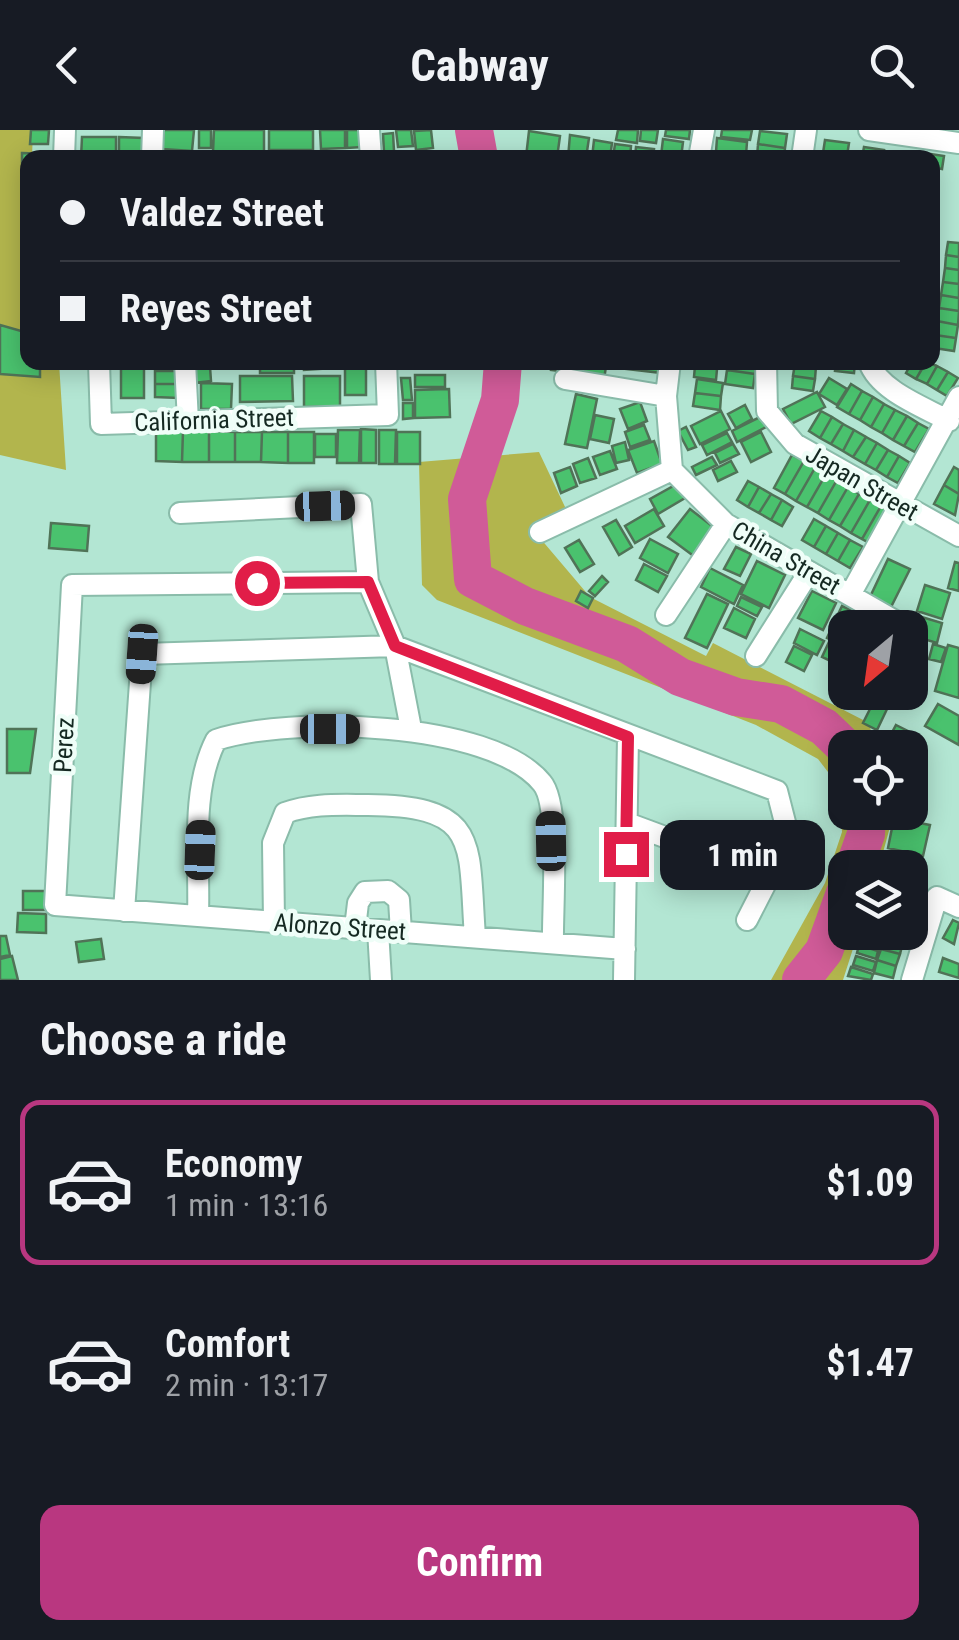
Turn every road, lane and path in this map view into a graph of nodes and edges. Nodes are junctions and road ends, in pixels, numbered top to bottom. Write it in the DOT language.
graph roads {
  1 [pos="868,130"];
  2 [pos="905,135"];
  3 [pos="959,143"];
  4 [pos="902,150"];
  5 [pos="99,370"];
  6 [pos="185,370"];
  7 [pos="386,370"];
  8 [pos="669,370"];
  9 [pos="766,370"];
  10 [pos="872,370"];
  11 [pos="565,379"];
  12 [pos="666,396"];
  13 [pos="959,397"];
  14 [pos="949,421"];
  15 [pos="188,422"];
  16 [pos="672,470"];
  17 [pos="900,507"];
  18 [pos="180,512"];
  19 [pos="726,524"];
  20 [pos="540,532"];
  21 [pos="959,536"];
  22 [pos="809,572"];
  23 [pos="368,582"];
  24 [pos="850,596"];
  25 [pos="875,610"];
  26 [pos="666,615"];
  27 [pos="395,646"];
  28 [pos="756,656"];
  29 [pos="411,729"];
  30 [pos="628,737"];
  31 [pos="627,823"];
  32 [pos="773,876"];
  33 [pos="55,905"];
  34 [pos="959,907"];
  35 [pos="124,911"];
  36 [pos="198,916"];
  37 [pos="747,920"];
  38 [pos="274,922"];
  39 [pos="355,928"];
  40 [pos="378,930"];
  41 [pos="400,932"];
  42 [pos="475,937"];
  43 [pos="553,943"];
  44 [pos="624,949"];
  45 [pos="381,980"];
  46 [pos="624,980"];
  47 [pos="912,980"];
  1 -- 2 [label="street"];
  2 -- 3 [label="street"];
  2 -- 4 [label="street"];
  5 -- 15 [label="street, California Street"];
  6 -- 15 [label="street"];
  7 -- 15 [label="street, California Street"];
  8 -- 12 [label="street"];
  9 -- 17 [label="street, Japan Street"];
  10 -- 14 [label="street"];
  11 -- 12 [label="street"];
  12 -- 16 [label="street"];
  13 -- 14 [label="street"];
  14 -- 17 [label="street"];
  16 -- 19 [label="street, China Street"];
  16 -- 20 [label="street"];
  17 -- 21 [label="street, Japan Street"];
  17 -- 24 [label="street"];
  18 -- 23 [label="street"];
  19 -- 22 [label="street, China Street"];
  19 -- 26 [label="street"];
  22 -- 24 [label="street, China Street"];
  22 -- 28 [label="street"];
  23 -- 27 [label="street"];
  23 -- 33 [label="street, Perez"];
  24 -- 25 [label="street, China Street"];
  27 -- 29 [label="street"];
  27 -- 30 [label="street"];
  27 -- 35 [label="street"];
  29 -- 36 [label="street"];
  29 -- 43 [label="street"];
  30 -- 31 [label="street"];
  30 -- 32 [label="street"];
  31 -- 32 [label="street"];
  31 -- 44 [label="street"];
  32 -- 37 [label="street"];
  33 -- 35 [label="street, Alonzo Street"];
  34 -- 47 [label="street"];
  35 -- 36 [label="street, Alonzo Street"];
  36 -- 38 [label="street, Alonzo Street"];
  38 -- 39 [label="street, Alonzo Street"];
  38 -- 42 [label="street"];
  39 -- 40 [label="street, Alonzo Street"];
  39 -- 41 [label="street"];
  40 -- 41 [label="street, Alonzo Street"];
  40 -- 45 [label="street"];
  41 -- 42 [label="street, Alonzo Street"];
  42 -- 43 [label="street, Alonzo Street"];
  43 -- 44 [label="street, Alonzo Street"];
  44 -- 46 [label="street"];
}
